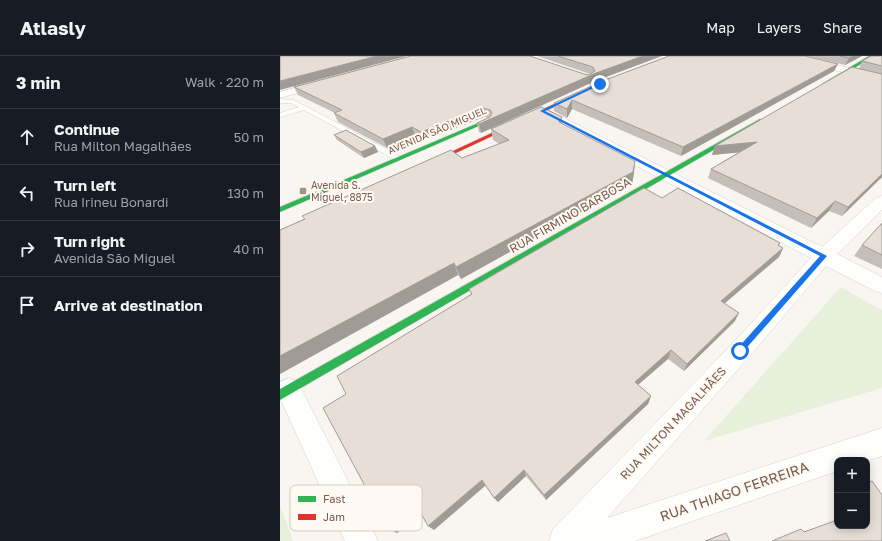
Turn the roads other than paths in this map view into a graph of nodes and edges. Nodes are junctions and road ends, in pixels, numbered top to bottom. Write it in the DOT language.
graph roads {
  1 [pos="790,56"];
  2 [pos="872,56"];
  3 [pos="848,70"];
  4 [pos="882,79"];
  5 [pos="331,81"];
  6 [pos="821,86"];
  7 [pos="587,90"];
  8 [pos="280,95"];
  9 [pos="280,102"];
  10 [pos="304,108"];
  11 [pos="542,111"];
  12 [pos="280,115"];
  13 [pos="496,117"];
  14 [pos="766,117"];
  15 [pos="399,158"];
  16 [pos="414,170"];
  17 [pos="664,175"];
  18 [pos="882,201"];
  19 [pos="280,210"];
  20 [pos="824,256"];
  21 [pos="882,286"];
  22 [pos="285,393"];
  23 [pos="882,442"];
  24 [pos="333,485"];
  25 [pos="357,531"];
  26 [pos="362,541"];
  27 [pos="565,541"];
  28 [pos="587,541"];
  1 -- 3 [label="street"];
  2 -- 3 [label="street"];
  3 -- 4 [label="street"];
  3 -- 6 [label="street"];
  5 -- 8 [label="street"];
  7 -- 11 [label="street"];
  9 -- 10 [label="lane"];
  10 -- 12 [label="lane"];
  10 -- 15 [label="lane"];
  11 -- 16 [label="street"];
  11 -- 17 [label="street"];
  13 -- 15 [label="street, AVENIDA SÃO MIGUEL"];
  14 -- 17 [label="street, RUA FIRMINO BARBOSA"];
  15 -- 19 [label="street, AVENIDA SÃO MIGUEL"];
  17 -- 20 [label="street"];
  17 -- 22 [label="street, RUA FIRMINO BARBOSA"];
  18 -- 20 [label="street, RUA MILTON MAGALHÃES"];
  20 -- 21 [label="street"];
  20 -- 27 [label="street, RUA MILTON MAGALHÃES"];
  22 -- 24 [label="street"];
  23 -- 28 [label="street, RUA THIAGO FERREIRA"];
  25 -- 26 [label="street"];
}
